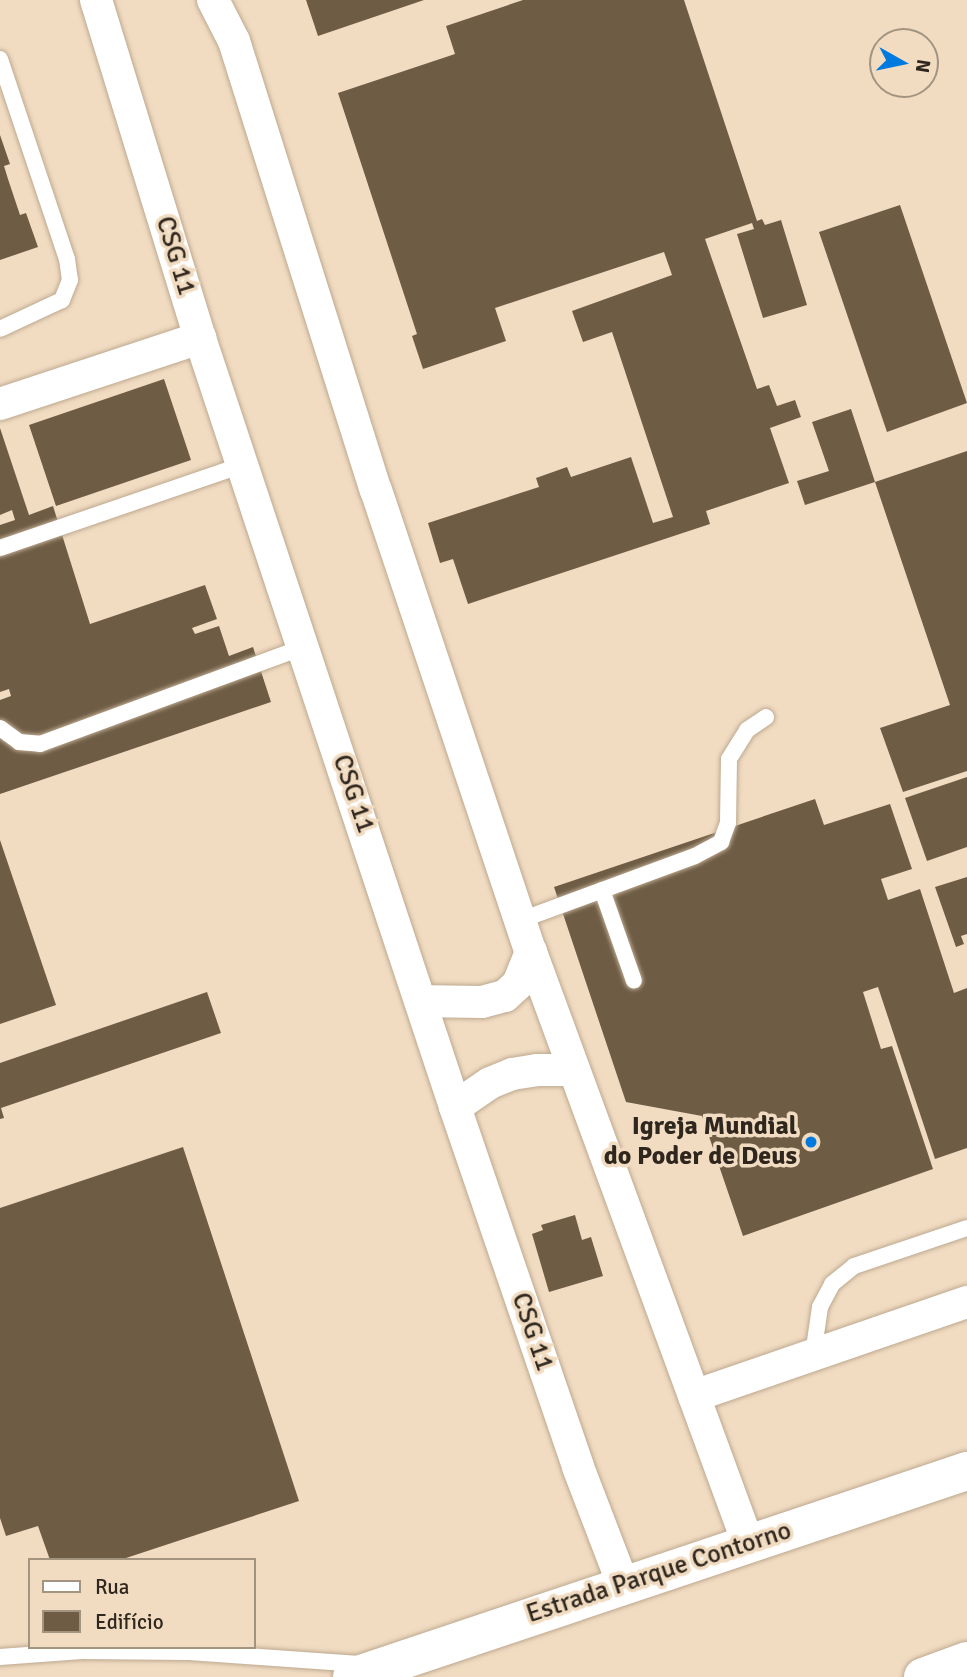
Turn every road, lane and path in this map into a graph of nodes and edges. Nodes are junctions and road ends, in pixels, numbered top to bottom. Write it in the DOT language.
graph roads {
  1 [pos="96,0"];
  2 [pos="213,0"];
  3 [pos="0,59"];
  4 [pos="0,329"];
  5 [pos="200,338"];
  6 [pos="0,404"];
  7 [pos="243,465"];
  8 [pos="0,548"];
  9 [pos="304,647"];
  10 [pos="766,717"];
  11 [pos="0,729"];
  12 [pos="602,890"];
  13 [pos="521,920"];
  14 [pos="531,952"];
  15 [pos="634,981"];
  16 [pos="422,1001"];
  17 [pos="574,1070"];
  18 [pos="455,1107"];
  19 [pos="967,1228"];
  20 [pos="967,1302"];
  21 [pos="813,1355"];
  22 [pos="694,1396"];
  23 [pos="967,1471"];
  24 [pos="748,1543"];
  25 [pos="622,1584"];
  26 [pos="0,1657"];
  27 [pos="967,1661"];
  28 [pos="368,1672"];
  29 [pos="923,1677"];
  1 -- 5 [label="street, CSG 11"];
  2 -- 13 [label="street"];
  3 -- 4 [label="lane"];
  5 -- 6 [label="street"];
  5 -- 7 [label="street, CSG 11"];
  7 -- 8 [label="lane"];
  7 -- 9 [label="street, CSG 11"];
  9 -- 11 [label="lane"];
  9 -- 16 [label="street, CSG 11"];
  10 -- 12 [label="lane"];
  12 -- 13 [label="lane"];
  12 -- 15 [label="lane"];
  13 -- 14 [label="street"];
  14 -- 16 [label="street"];
  14 -- 17 [label="street"];
  16 -- 18 [label="street, CSG 11"];
  17 -- 18 [label="street"];
  17 -- 22 [label="street"];
  18 -- 25 [label="street, CSG 11"];
  19 -- 21 [label="lane"];
  20 -- 21 [label="street"];
  21 -- 22 [label="street"];
  22 -- 24 [label="street"];
  23 -- 24 [label="highway, Estrada Parque Contorno"];
  24 -- 25 [label="highway, Estrada Parque Contorno"];
  25 -- 28 [label="highway, Estrada Parque Contorno"];
  26 -- 28 [label="lane"];
  27 -- 29 [label="highway"];
}
